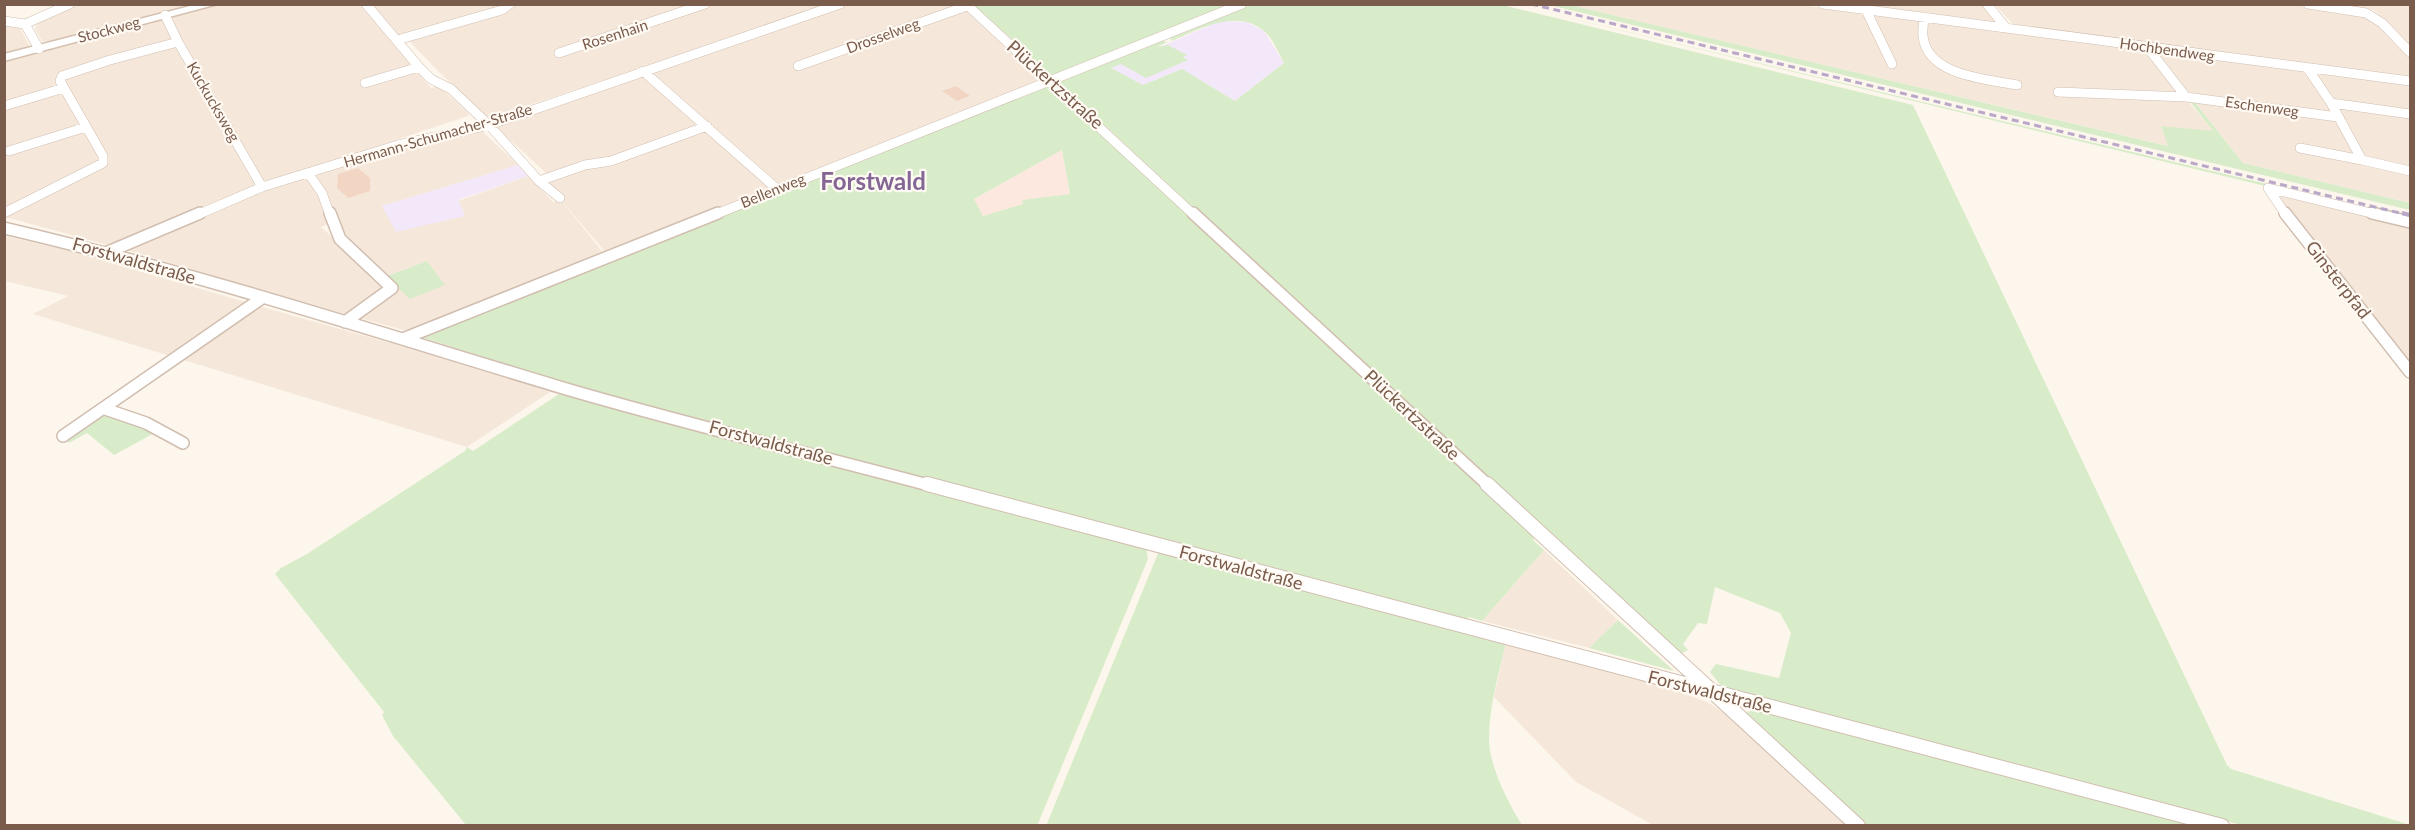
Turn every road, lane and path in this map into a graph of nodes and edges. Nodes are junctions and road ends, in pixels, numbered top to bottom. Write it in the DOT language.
graph roads {
  1 [pos="70,4"];
  2 [pos="213,4"];
  3 [pos="366,4"];
  4 [pos="510,4"];
  5 [pos="705,4"];
  6 [pos="840,4"];
  7 [pos="1242,4"];
  8 [pos="1823,4"];
  9 [pos="1987,4"];
  10 [pos="2308,4"];
  11 [pos="967,5"];
  12 [pos="1866,10"];
  13 [pos="165,15"];
  14 [pos="1924,17"];
  15 [pos="4,21"];
  16 [pos="25,24"];
  17 [pos="2006,28"];
  18 [pos="397,40"];
  19 [pos="178,42"];
  20 [pos="2148,48"];
  21 [pos="39,49"];
  22 [pos="2410,52"];
  23 [pos="559,53"];
  24 [pos="4,58"];
  25 [pos="1892,64"];
  26 [pos="798,66"];
  27 [pos="418,67"];
  28 [pos="2308,69"];
  29 [pos="643,71"];
  30 [pos="1050,81"];
  31 [pos="2410,81"];
  32 [pos="364,83"];
  33 [pos="2017,85"];
  34 [pos="64,88"];
  35 [pos="2058,93"];
  36 [pos="2186,97"];
  37 [pos="2331,103"];
  38 [pos="4,106"];
  39 [pos="2410,114"];
  40 [pos="2338,117"];
  41 [pos="489,125"];
  42 [pos="707,126"];
  43 [pos="86,127"];
  44 [pos="2300,147"];
  45 [pos="9,151"];
  46 [pos="2362,160"];
  47 [pos="2410,171"];
  48 [pos="308,173"];
  49 [pos="539,181"];
  50 [pos="262,187"];
  51 [pos="777,189"];
  52 [pos="560,198"];
  53 [pos="4,213"];
  54 [pos="2410,222"];
  55 [pos="4,228"];
  56 [pos="108,252"];
  57 [pos="262,297"];
  58 [pos="345,322"];
  59 [pos="405,338"];
  60 [pos="2410,372"];
  61 [pos="105,409"];
  62 [pos="63,436"];
  63 [pos="183,443"];
  64 [pos="1714,692"];
  65 [pos="1858,825"];
  66 [pos="2222,825"];
  1 -- 16 [label="street"];
  2 -- 13 [label="street, Stockweg"];
  3 -- 18 [label="street"];
  4 -- 18 [label="street"];
  5 -- 23 [label="street, Rosenhain"];
  6 -- 29 [label="street, Hermann-Schumacher-Straße"];
  7 -- 30 [label="street, Bellenweg"];
  8 -- 12 [label="street, Hochbendweg"];
  9 -- 17 [label="street"];
  10 -- 22 [label="street"];
  11 -- 26 [label="street, Drosselweg"];
  11 -- 30 [label="street, Plückertzstraße"];
  12 -- 14 [label="street, Hochbendweg"];
  12 -- 25 [label="street"];
  13 -- 19 [label="street, Kuckucksweg"];
  13 -- 21 [label="street, Stockweg"];
  14 -- 17 [label="street, Hochbendweg"];
  14 -- 33 [label="street"];
  15 -- 16 [label="street"];
  16 -- 21 [label="street"];
  17 -- 20 [label="street, Hochbendweg"];
  18 -- 27 [label="street"];
  19 -- 34 [label="street"];
  19 -- 50 [label="street, Kuckucksweg"];
  20 -- 28 [label="street, Hochbendweg"];
  20 -- 36 [label="street"];
  21 -- 24 [label="street, Stockweg"];
  27 -- 32 [label="street"];
  27 -- 41 [label="street"];
  28 -- 31 [label="street, Hochbendweg"];
  28 -- 37 [label="street"];
  29 -- 41 [label="street, Hermann-Schumacher-Straße"];
  29 -- 42 [label="street"];
  30 -- 51 [label="street, Bellenweg"];
  30 -- 64 [label="street, Plückertzstraße"];
  34 -- 38 [label="street"];
  34 -- 43 [label="street"];
  35 -- 36 [label="street, Eschenweg"];
  36 -- 40 [label="street, Eschenweg"];
  37 -- 39 [label="street"];
  37 -- 40 [label="street"];
  40 -- 46 [label="street"];
  41 -- 48 [label="street, Hermann-Schumacher-Straße"];
  41 -- 49 [label="street"];
  42 -- 49 [label="street"];
  42 -- 51 [label="street"];
  43 -- 45 [label="street"];
  43 -- 53 [label="street"];
  44 -- 46 [label="street"];
  46 -- 47 [label="street"];
  48 -- 50 [label="street, Hermann-Schumacher-Straße"];
  48 -- 58 [label="street"];
  49 -- 52 [label="street"];
  50 -- 56 [label="street, Hermann-Schumacher-Straße"];
  51 -- 59 [label="street, Bellenweg"];
  54 -- 60 [label="street, Ginsterpfad"];
  55 -- 56 [label="street, Forstwaldstraße"];
  56 -- 57 [label="street, Forstwaldstraße"];
  57 -- 58 [label="street, Forstwaldstraße"];
  57 -- 61 [label="street"];
  58 -- 59 [label="street, Forstwaldstraße"];
  59 -- 64 [label="street, Forstwaldstraße"];
  61 -- 62 [label="street"];
  61 -- 63 [label="street"];
  64 -- 65 [label="street, Plückertzstraße"];
  64 -- 66 [label="street, Forstwaldstraße"];
}
